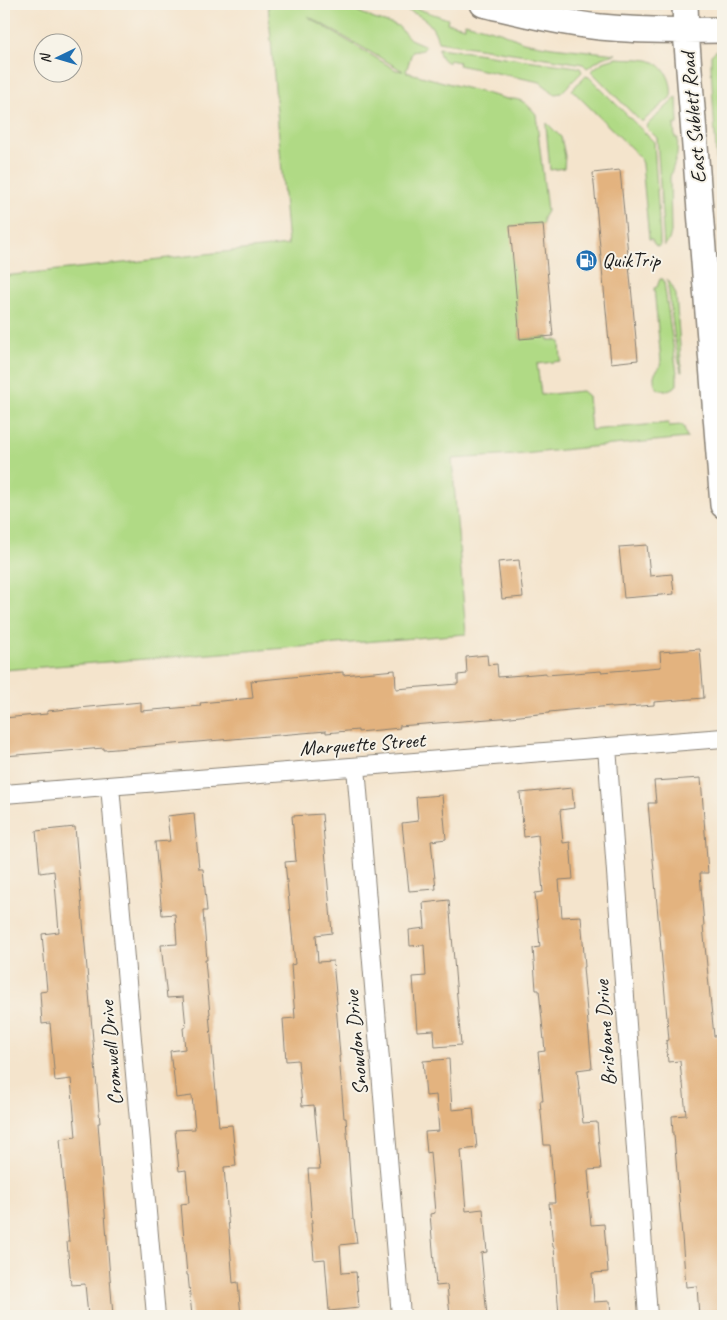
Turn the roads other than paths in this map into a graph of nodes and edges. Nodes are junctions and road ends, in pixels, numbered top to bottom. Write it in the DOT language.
graph roads {
  1 [pos="484,4"];
  2 [pos="685,4"];
  3 [pos="723,30"];
  4 [pos="686,31"];
  5 [pos="720,408"];
  6 [pos="723,505"];
  7 [pos="723,738"];
  8 [pos="608,747"];
  9 [pos="356,767"];
  10 [pos="110,786"];
  11 [pos="4,794"];
  12 [pos="156,1316"];
  13 [pos="401,1316"];
  14 [pos="648,1316"];
  1 -- 4 [label="main road"];
  2 -- 4 [label="main road, East Sublett Road"];
  3 -- 4 [label="main road"];
  4 -- 5 [label="main road, East Sublett Road"];
  5 -- 6 [label="main road, East Sublett Road"];
  7 -- 8 [label="street, Marquette Street"];
  8 -- 9 [label="street, Marquette Street"];
  8 -- 14 [label="street, Brisbane Drive"];
  9 -- 10 [label="street, Marquette Street"];
  9 -- 13 [label="street, Snowdon Drive"];
  10 -- 11 [label="street, Marquette Street"];
  10 -- 12 [label="street, Cromwell Drive"];
}
